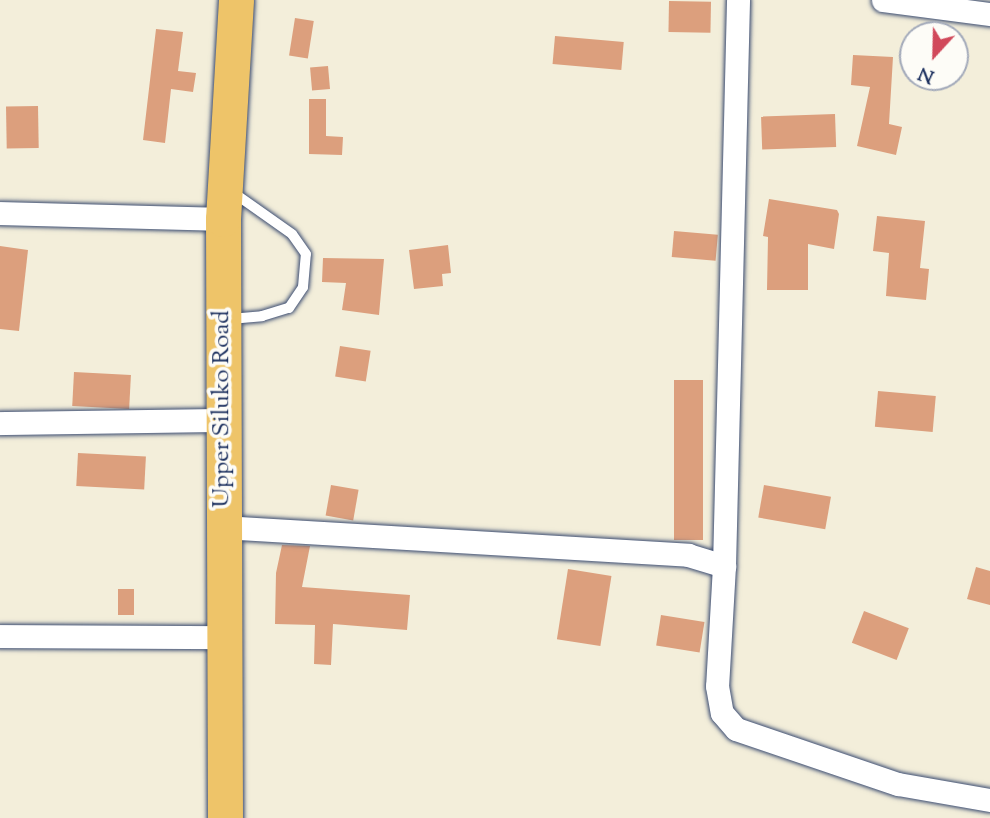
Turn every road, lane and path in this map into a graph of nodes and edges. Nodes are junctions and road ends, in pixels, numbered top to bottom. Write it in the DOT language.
graph roads {
  1 [pos="236,0"];
  2 [pos="737,0"];
  3 [pos="883,0"];
  4 [pos="990,14"];
  5 [pos="224,203"];
  6 [pos="0,213"];
  7 [pos="223,319"];
  8 [pos="224,420"];
  9 [pos="0,423"];
  10 [pos="222,527"];
  11 [pos="724,566"];
  12 [pos="0,636"];
  13 [pos="223,638"];
  14 [pos="990,800"];
  15 [pos="225,818"];
  1 -- 5 [label="main road, Upper Siluko Road"];
  2 -- 11 [label="street"];
  3 -- 4 [label="street"];
  5 -- 6 [label="street"];
  5 -- 7 [label="main road, Upper Siluko Road"];
  5 -- 7 [label="lane"];
  7 -- 8 [label="main road, Upper Siluko Road"];
  8 -- 9 [label="street"];
  8 -- 10 [label="main road, Upper Siluko Road"];
  10 -- 11 [label="street"];
  10 -- 13 [label="main road, Upper Siluko Road"];
  11 -- 14 [label="street"];
  12 -- 13 [label="street"];
  13 -- 15 [label="main road, Upper Siluko Road"];
}
